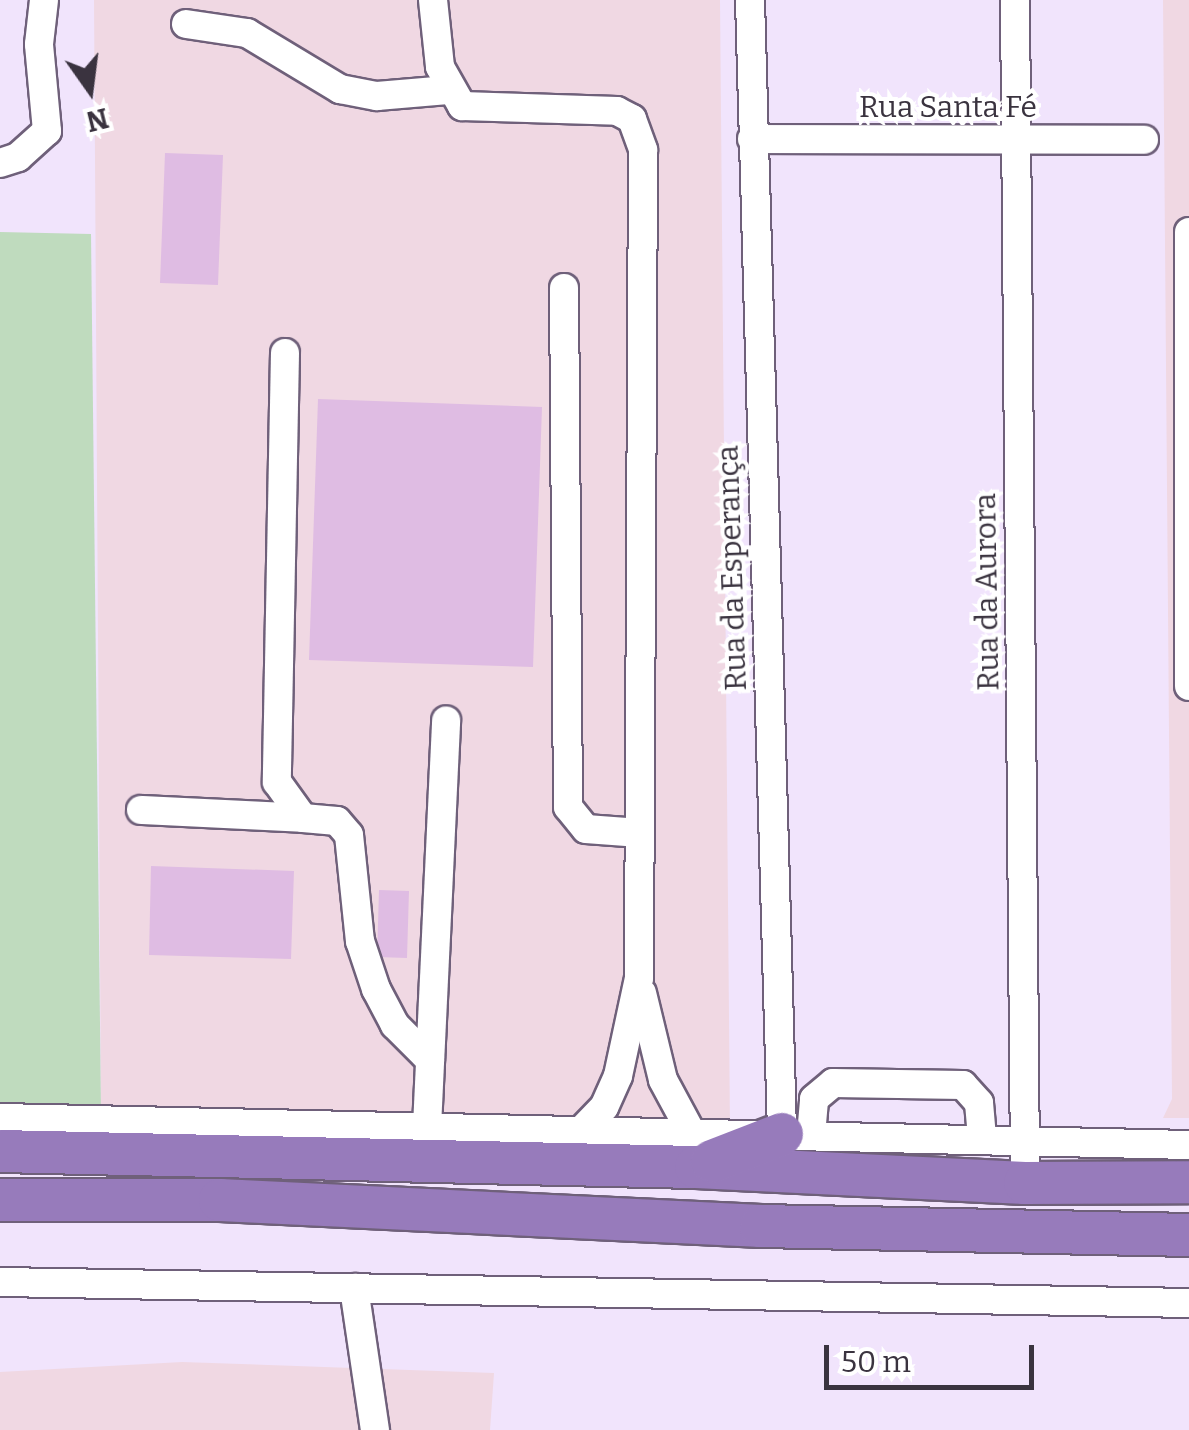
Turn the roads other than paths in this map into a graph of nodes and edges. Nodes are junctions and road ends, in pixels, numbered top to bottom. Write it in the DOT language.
graph roads {
  1 [pos="44,0"];
  2 [pos="432,0"];
  3 [pos="750,0"];
  4 [pos="1015,0"];
  5 [pos="186,24"];
  6 [pos="448,90"];
  7 [pos="752,139"];
  8 [pos="1016,140"];
  9 [pos="1144,140"];
  10 [pos="0,162"];
  11 [pos="1189,232"];
  12 [pos="564,288"];
  13 [pos="285,353"];
  14 [pos="1189,686"];
  15 [pos="446,720"];
  16 [pos="142,810"];
  17 [pos="304,818"];
  18 [pos="640,833"];
  19 [pos="639,978"];
  20 [pos="430,1060"];
  21 [pos="0,1118"];
  22 [pos="426,1127"];
  23 [pos="582,1130"];
  24 [pos="797,1135"];
  25 [pos="982,1140"];
  26 [pos="1189,1145"];
  27 [pos="694,1149"];
  28 [pos="0,1151"];
  29 [pos="1025,1164"];
  30 [pos="1189,1182"];
  31 [pos="0,1200"];
  32 [pos="1189,1235"];
  33 [pos="0,1282"];
  34 [pos="354,1288"];
  35 [pos="1189,1303"];
  36 [pos="375,1430"];
  1 -- 10 [label="street"];
  2 -- 6 [label="street"];
  3 -- 7 [label="street, Rua da Esperança"];
  4 -- 8 [label="street, Rua da Aurora"];
  5 -- 6 [label="street"];
  6 -- 18 [label="street"];
  7 -- 8 [label="street, Rua Santa Fé"];
  7 -- 24 [label="street, Rua da Esperança"];
  8 -- 9 [label="street, Rua Santa Fé"];
  8 -- 29 [label="street, Rua da Aurora"];
  11 -- 14 [label="street"];
  12 -- 18 [label="street"];
  13 -- 17 [label="street"];
  15 -- 20 [label="street"];
  16 -- 17 [label="street"];
  17 -- 20 [label="street"];
  18 -- 19 [label="street"];
  19 -- 23 [label="street"];
  19 -- 27 [label="street"];
  20 -- 22 [label="street"];
  21 -- 22 [label="street"];
  22 -- 23 [label="street"];
  23 -- 27 [label="street"];
  24 -- 25 [label="street"];
  24 -- 25 [label="street"];
  24 -- 27 [label="highway"];
  25 -- 29 [label="street"];
  26 -- 29 [label="street"];
  27 -- 28 [label="highway"];
  27 -- 29 [label="highway"];
  29 -- 30 [label="highway"];
  31 -- 32 [label="highway"];
  33 -- 34 [label="street"];
  34 -- 35 [label="street"];
  34 -- 36 [label="street"];
}
